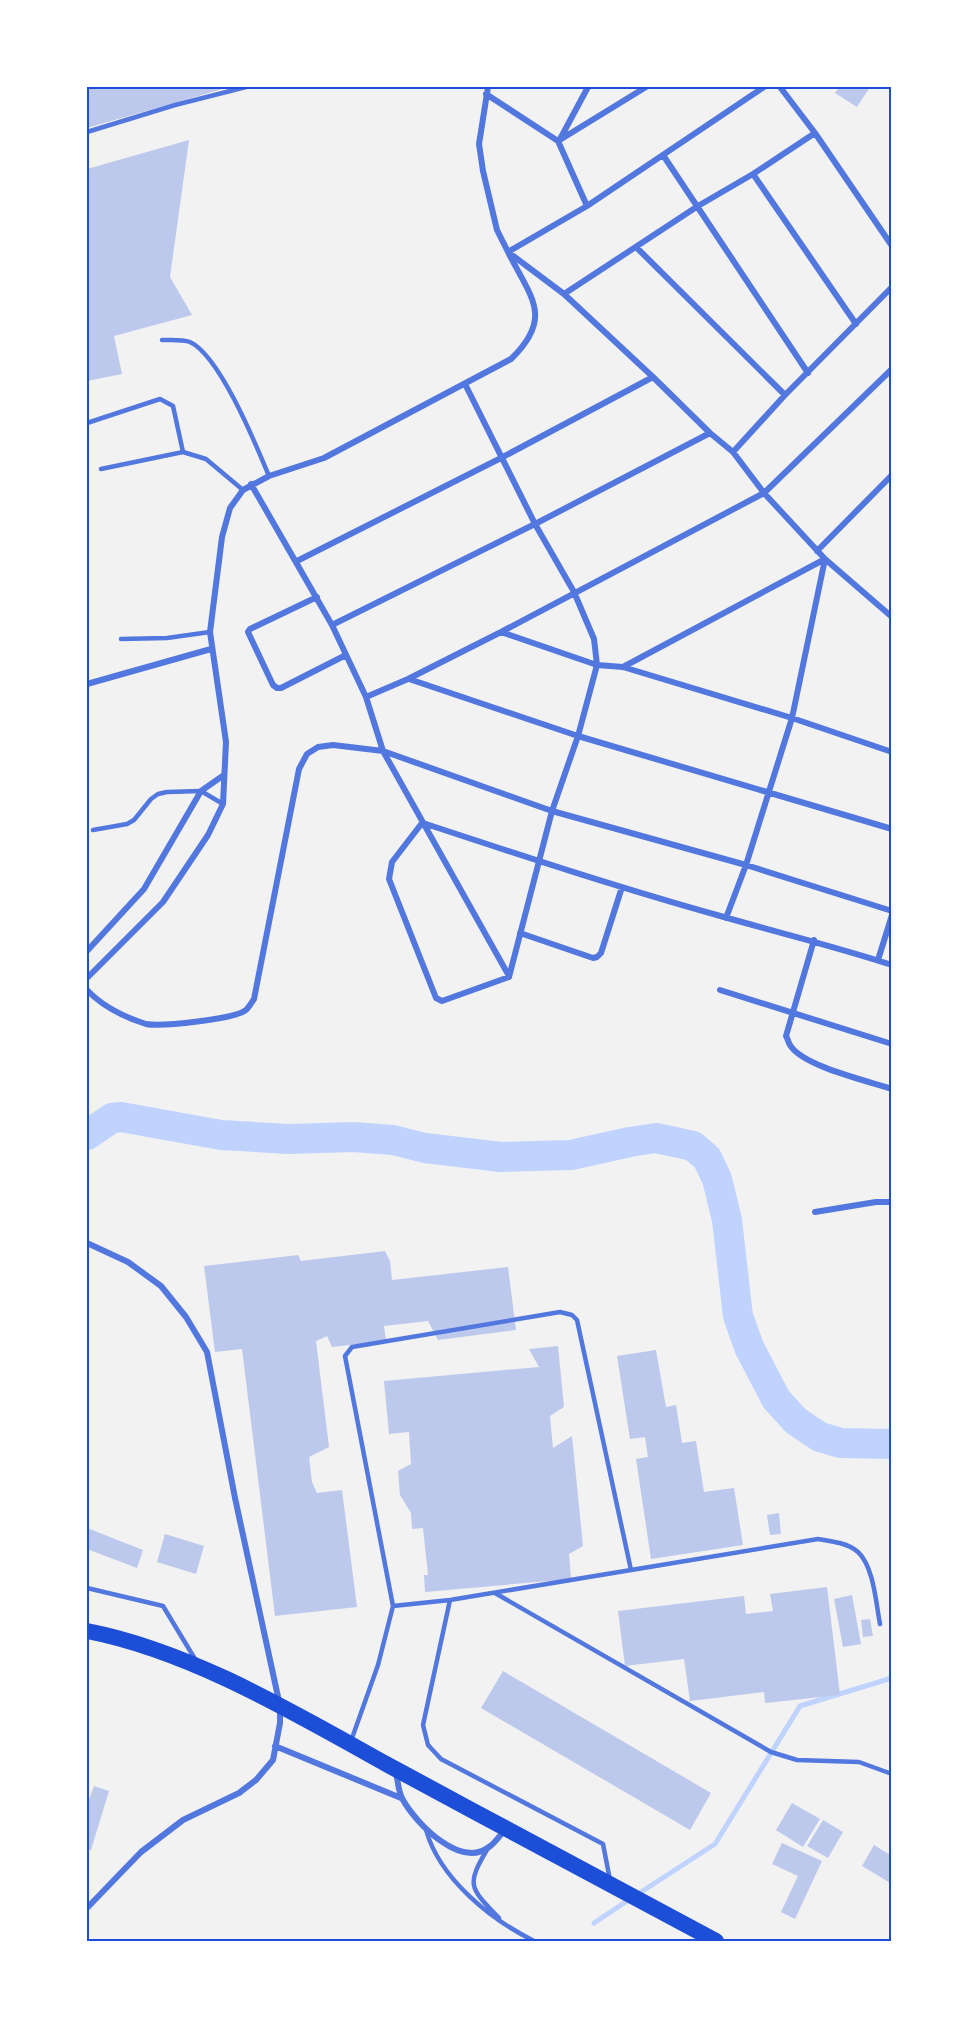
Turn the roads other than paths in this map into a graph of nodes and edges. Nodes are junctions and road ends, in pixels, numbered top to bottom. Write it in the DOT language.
graph roads {
  1 [pos="246,87"];
  2 [pos="588,87"];
  3 [pos="646,87"];
  4 [pos="764,87"];
  5 [pos="780,87"];
  6 [pos="487,90"];
  7 [pos="87,132"];
  8 [pos="815,133"];
  9 [pos="558,141"];
  10 [pos="663,154"];
  11 [pos="753,174"];
  12 [pos="587,206"];
  13 [pos="698,206"];
  14 [pos="892,246"];
  15 [pos="636,247"];
  16 [pos="508,252"];
  17 [pos="892,287"];
  18 [pos="564,294"];
  19 [pos="856,324"];
  20 [pos="162,340"];
  21 [pos="892,369"];
  22 [pos="808,373"];
  23 [pos="653,377"];
  24 [pos="465,384"];
  25 [pos="785,395"];
  26 [pos="87,423"];
  27 [pos="710,433"];
  28 [pos="183,452"];
  29 [pos="733,452"];
  30 [pos="501,458"];
  31 [pos="100,469"];
  32 [pos="892,475"];
  33 [pos="269,476"];
  34 [pos="251,484"];
  35 [pos="243,490"];
  36 [pos="764,493"];
  37 [pos="535,524"];
  38 [pos="817,551"];
  39 [pos="825,559"];
  40 [pos="297,561"];
  41 [pos="574,592"];
  42 [pos="317,597"];
  43 [pos="892,617"];
  44 [pos="332,625"];
  45 [pos="501,632"];
  46 [pos="210,633"];
  47 [pos="121,639"];
  48 [pos="211,649"];
  49 [pos="346,655"];
  50 [pos="597,665"];
  51 [pos="623,667"];
  52 [pos="408,679"];
  53 [pos="87,684"];
  54 [pos="366,697"];
  55 [pos="792,718"];
  56 [pos="578,736"];
  57 [pos="383,751"];
  58 [pos="892,752"];
  59 [pos="224,775"];
  60 [pos="201,791"];
  61 [pos="768,791"];
  62 [pos="223,804"];
  63 [pos="552,811"];
  64 [pos="422,823"];
  65 [pos="892,829"];
  66 [pos="93,830"];
  67 [pos="538,861"];
  68 [pos="746,865"];
  69 [pos="622,887"];
  70 [pos="892,913"];
  71 [pos="726,918"];
  72 [pos="520,933"];
  73 [pos="814,940"];
  74 [pos="87,951"];
  75 [pos="878,960"];
  76 [pos="892,964"];
  77 [pos="509,977"];
  78 [pos="87,978"];
  79 [pos="87,990"];
  80 [pos="720,990"];
  81 [pos="794,1013"];
  82 [pos="892,1044"];
  83 [pos="892,1089"];
  84 [pos="892,1202"];
  85 [pos="815,1212"];
  86 [pos="87,1244"];
  87 [pos="631,1570"];
  88 [pos="87,1588"];
  89 [pos="495,1593"];
  90 [pos="450,1600"];
  91 [pos="393,1606"];
  92 [pos="880,1624"];
  93 [pos="87,1631"];
  94 [pos="201,1669"];
  95 [pos="280,1706"];
  96 [pos="350,1744"];
  97 [pos="274,1746"];
  98 [pos="396,1768"];
  99 [pos="892,1774"];
  100 [pos="401,1798"];
  101 [pos="426,1828"];
  102 [pos="506,1828"];
  103 [pos="488,1848"];
  104 [pos="612,1885"];
  105 [pos="87,1908"];
  106 [pos="509,1928"];
  107 [pos="534,1941"];
  108 [pos="716,1941"];
  1 -- 7 [label="lane"];
  2 -- 9 [label="street"];
  3 -- 9 [label="street"];
  4 -- 10 [label="street"];
  5 -- 8 [label="street"];
  6 -- 9 [label="street"];
  6 -- 16 [label="street"];
  8 -- 11 [label="street"];
  8 -- 14 [label="street"];
  9 -- 12 [label="street"];
  10 -- 12 [label="street"];
  10 -- 13 [label="street"];
  11 -- 13 [label="street"];
  11 -- 19 [label="street"];
  12 -- 16 [label="street"];
  13 -- 15 [label="street"];
  13 -- 22 [label="street"];
  15 -- 18 [label="street"];
  15 -- 25 [label="street"];
  16 -- 18 [label="street"];
  16 -- 24 [label="street"];
  17 -- 19 [label="street"];
  18 -- 23 [label="street"];
  19 -- 22 [label="street"];
  20 -- 33 [label="lane"];
  21 -- 36 [label="street"];
  22 -- 25 [label="street"];
  23 -- 27 [label="street"];
  23 -- 30 [label="street"];
  24 -- 30 [label="street"];
  24 -- 33 [label="street"];
  25 -- 29 [label="street"];
  26 -- 28 [label="lane"];
  27 -- 29 [label="street"];
  27 -- 37 [label="street"];
  28 -- 31 [label="lane"];
  28 -- 35 [label="lane"];
  29 -- 36 [label="street"];
  30 -- 37 [label="street"];
  30 -- 40 [label="street"];
  32 -- 38 [label="street"];
  33 -- 34 [label="street"];
  34 -- 35 [label="street"];
  34 -- 40 [label="street"];
  35 -- 46 [label="street"];
  36 -- 38 [label="street"];
  36 -- 41 [label="street"];
  37 -- 41 [label="street"];
  37 -- 44 [label="street"];
  38 -- 39 [label="street"];
  39 -- 43 [label="street"];
  39 -- 51 [label="street"];
  39 -- 55 [label="street"];
  40 -- 42 [label="street"];
  41 -- 45 [label="street"];
  41 -- 50 [label="street"];
  42 -- 44 [label="street"];
  42 -- 49 [label="street"];
  44 -- 49 [label="street"];
  45 -- 50 [label="street"];
  45 -- 52 [label="street"];
  46 -- 47 [label="lane"];
  46 -- 48 [label="street"];
  48 -- 53 [label="street"];
  48 -- 59 [label="street"];
  49 -- 54 [label="street"];
  50 -- 51 [label="street"];
  50 -- 56 [label="street"];
  51 -- 55 [label="street"];
  52 -- 54 [label="street"];
  52 -- 56 [label="street"];
  54 -- 57 [label="street"];
  55 -- 58 [label="street"];
  55 -- 61 [label="street"];
  56 -- 61 [label="street"];
  56 -- 63 [label="street"];
  57 -- 63 [label="street"];
  57 -- 64 [label="street"];
  57 -- 79 [label="street"];
  59 -- 60 [label="street"];
  59 -- 62 [label="street"];
  60 -- 62 [label="lane"];
  60 -- 66 [label="lane"];
  60 -- 74 [label="street"];
  61 -- 65 [label="street"];
  61 -- 68 [label="street"];
  62 -- 78 [label="street"];
  63 -- 67 [label="street"];
  63 -- 68 [label="street"];
  64 -- 67 [label="street"];
  64 -- 77 [label="street"];
  64 -- 77 [label="street"];
  67 -- 69 [label="street"];
  67 -- 72 [label="street"];
  68 -- 70 [label="street"];
  68 -- 71 [label="street"];
  69 -- 71 [label="street"];
  69 -- 72 [label="street"];
  70 -- 75 [label="street"];
  71 -- 73 [label="street"];
  72 -- 77 [label="street"];
  73 -- 75 [label="street"];
  73 -- 81 [label="street"];
  75 -- 76 [label="street"];
  80 -- 81 [label="street"];
  81 -- 82 [label="street"];
  81 -- 83 [label="street"];
  84 -- 85 [label="street"];
  86 -- 95 [label="street"];
  87 -- 89 [label="lane"];
  87 -- 91 [label="lane"];
  87 -- 92 [label="lane"];
  88 -- 94 [label="lane"];
  89 -- 90 [label="lane"];
  89 -- 99 [label="lane"];
  90 -- 91 [label="lane"];
  90 -- 104 [label="lane"];
  91 -- 96 [label="lane"];
  93 -- 94 [label="highway"];
  94 -- 95 [label="highway"];
  95 -- 96 [label="highway"];
  95 -- 97 [label="street"];
  96 -- 98 [label="highway"];
  97 -- 100 [label="street"];
  97 -- 105 [label="street"];
  98 -- 100 [label="street"];
  98 -- 102 [label="highway"];
  100 -- 101 [label="street"];
  101 -- 103 [label="street"];
  101 -- 106 [label="lane"];
  102 -- 103 [label="street"];
  102 -- 104 [label="highway"];
  103 -- 106 [label="lane"];
  104 -- 108 [label="highway"];
  106 -- 107 [label="lane"];
}
